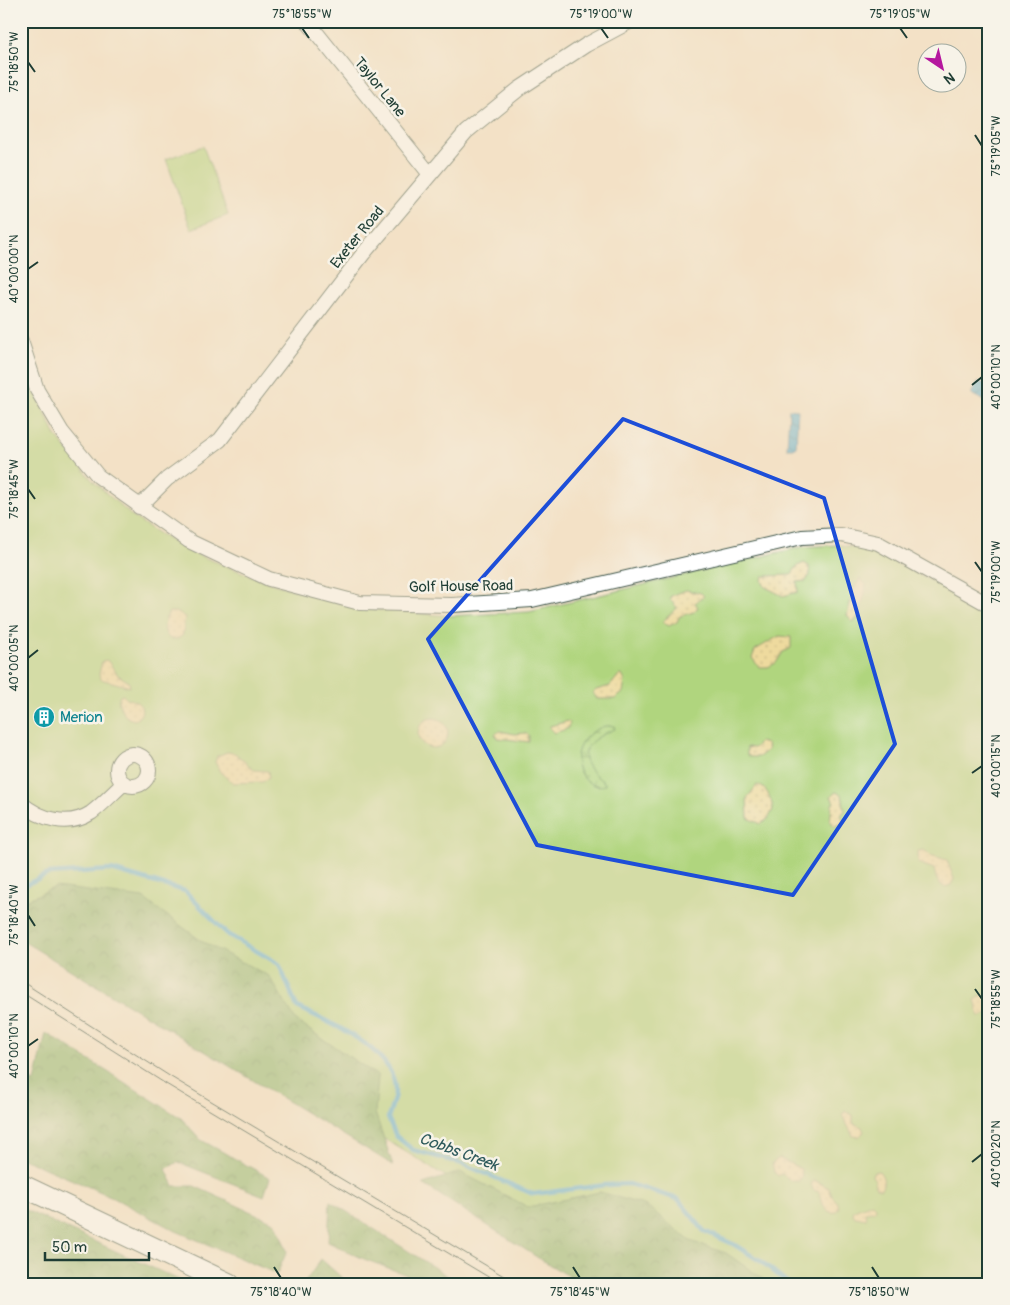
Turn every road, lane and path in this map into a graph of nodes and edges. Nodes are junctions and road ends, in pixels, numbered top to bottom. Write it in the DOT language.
graph roads {
  1 [pos="307,21"];
  2 [pos="631,21"];
  3 [pos="429,173"];
  4 [pos="21,341"];
  5 [pos="139,507"];
  6 [pos="989,606"];
  7 [pos="123,784"];
  8 [pos="21,803"];
  9 [pos="21,1185"];
  10 [pos="229,1284"];
  1 -- 3 [label="street, Taylor Lane"];
  2 -- 3 [label="street, Exeter Road"];
  3 -- 5 [label="street, Exeter Road"];
  4 -- 5 [label="street, Golf House Road"];
  5 -- 6 [label="street, Golf House Road"];
  7 -- 8 [label="street"];
  9 -- 10 [label="main road"];
}
